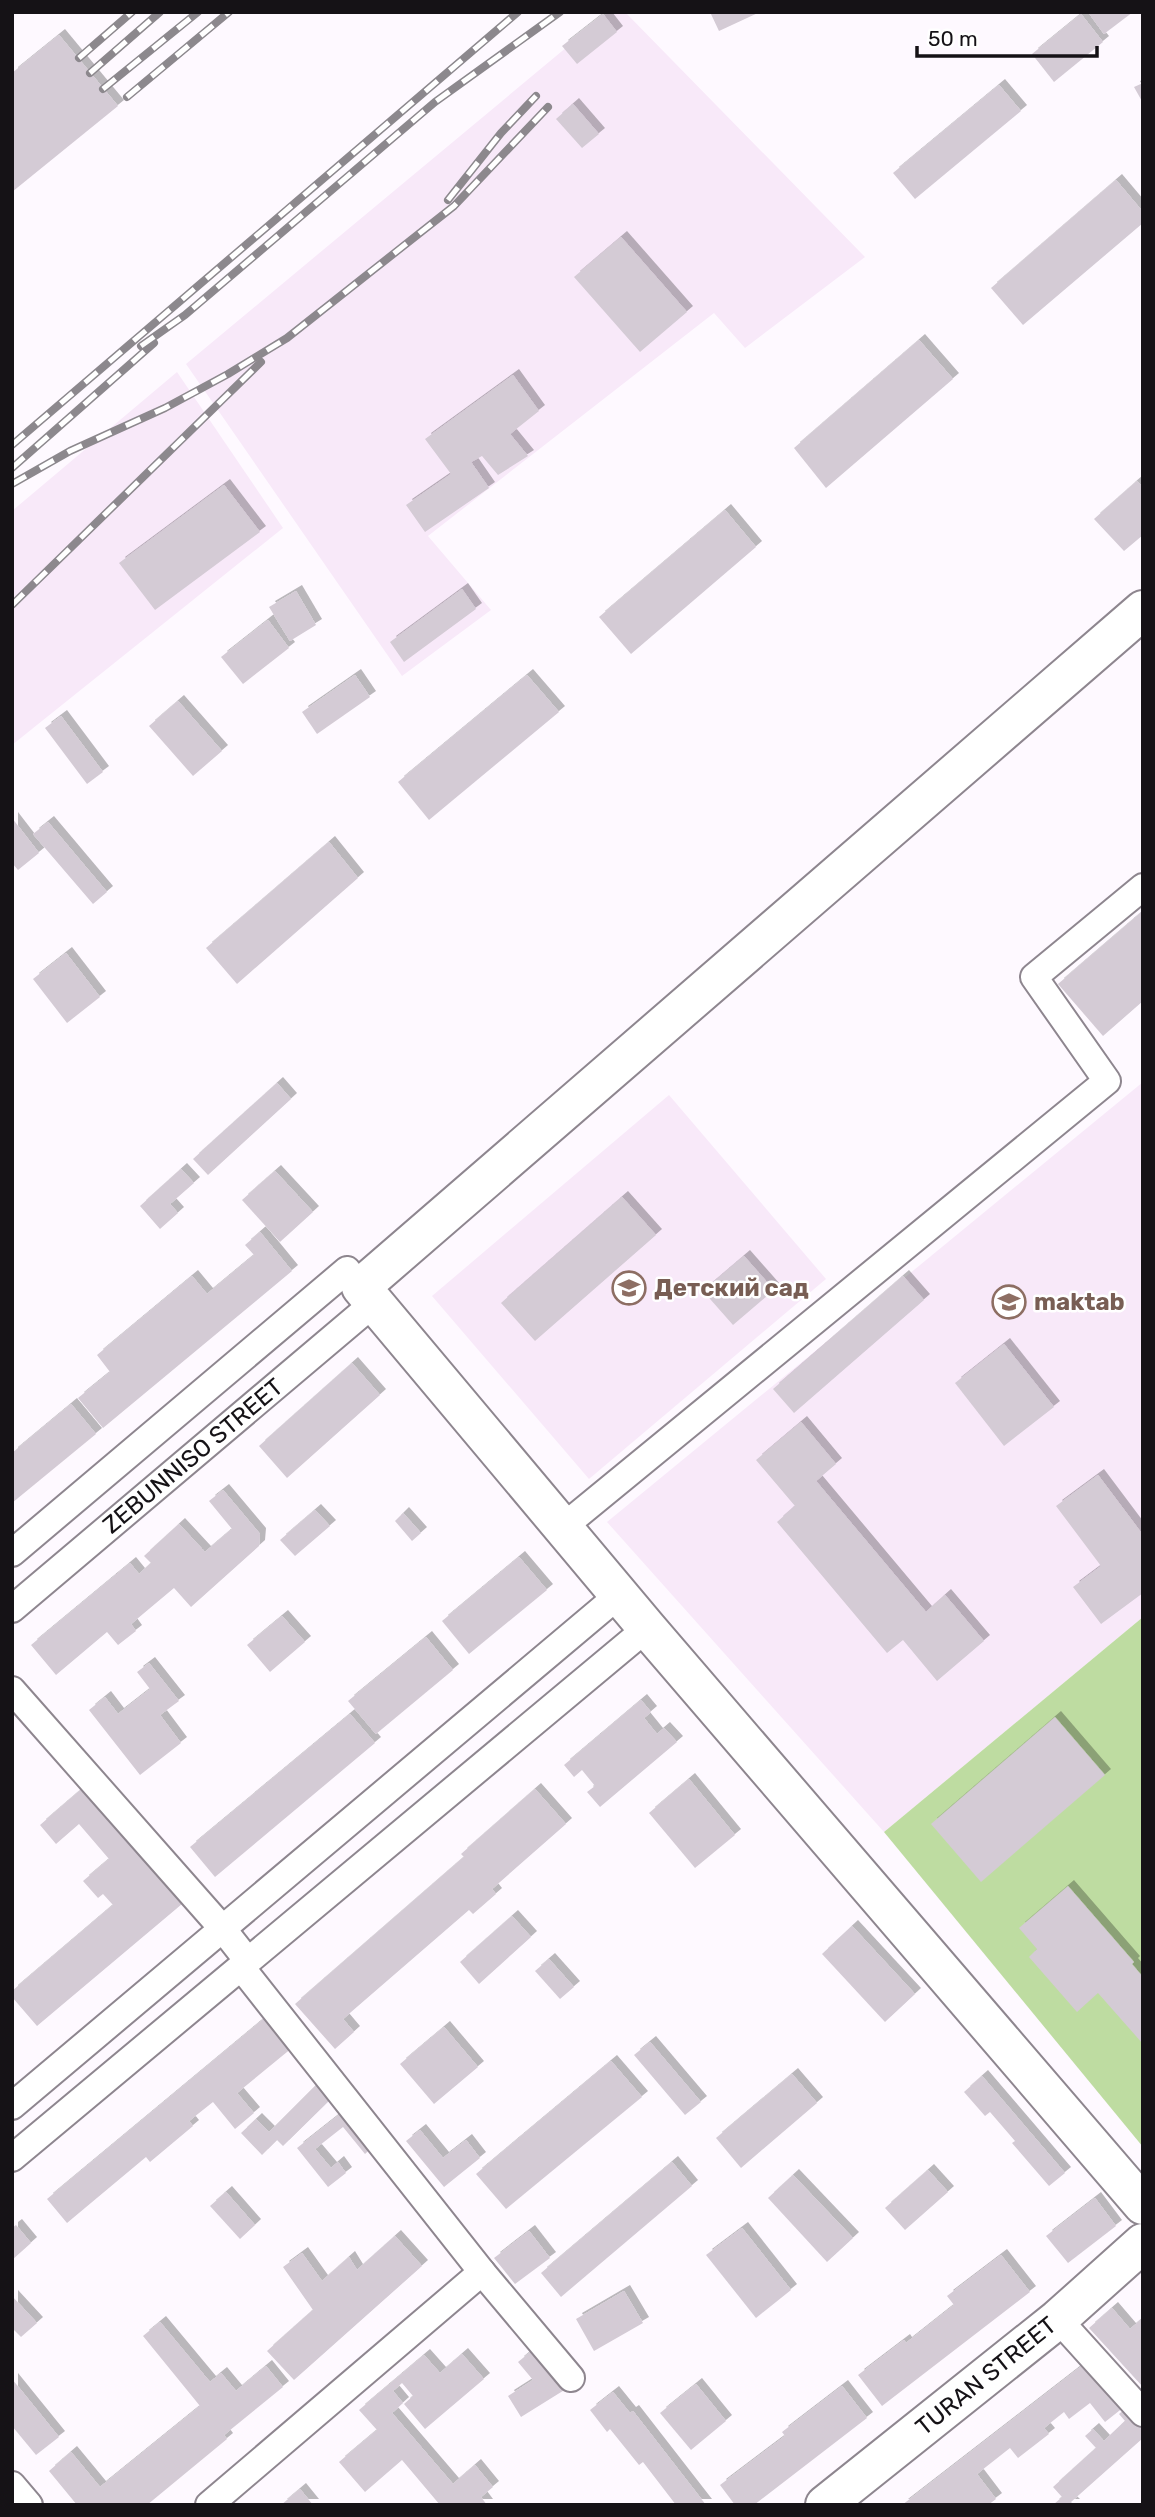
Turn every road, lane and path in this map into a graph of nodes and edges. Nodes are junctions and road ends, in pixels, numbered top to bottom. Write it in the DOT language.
graph roads {
  1 [pos="1143,610"];
  2 [pos="1143,887"];
  3 [pos="367,1295"];
  4 [pos="564,1527"];
  5 [pos="12,1553"];
  6 [pos="620,1594"];
  7 [pos="12,1609"];
  8 [pos="647,1628"];
  9 [pos="12,1690"];
  10 [pos="222,1928"];
  11 [pos="244,1964"];
  12 [pos="12,2106"];
  13 [pos="12,2158"];
  14 [pos="1143,2205"];
  15 [pos="1143,2243"];
  16 [pos="482,2272"];
  17 [pos="1058,2319"];
  18 [pos="571,2378"];
  19 [pos="1143,2413"];
  20 [pos="12,2485"];
  21 [pos="29,2505"];
  22 [pos="209,2505"];
  23 [pos="825,2505"];
  1 -- 3 [label="street"];
  2 -- 4 [label="street"];
  3 -- 4 [label="street"];
  3 -- 5 [label="street, ZEBUNNISO STREET"];
  3 -- 7 [label="street, ZEBUNNISO STREET"];
  4 -- 6 [label="street"];
  6 -- 8 [label="street"];
  6 -- 10 [label="street"];
  8 -- 11 [label="street"];
  8 -- 14 [label="street"];
  9 -- 10 [label="street"];
  10 -- 11 [label="street"];
  10 -- 12 [label="street"];
  11 -- 13 [label="street"];
  11 -- 16 [label="street"];
  15 -- 17 [label="street, TURAN STREET"];
  16 -- 18 [label="street"];
  16 -- 22 [label="street"];
  17 -- 19 [label="street"];
  17 -- 23 [label="street, TURAN STREET"];
  20 -- 21 [label="street"];
}
